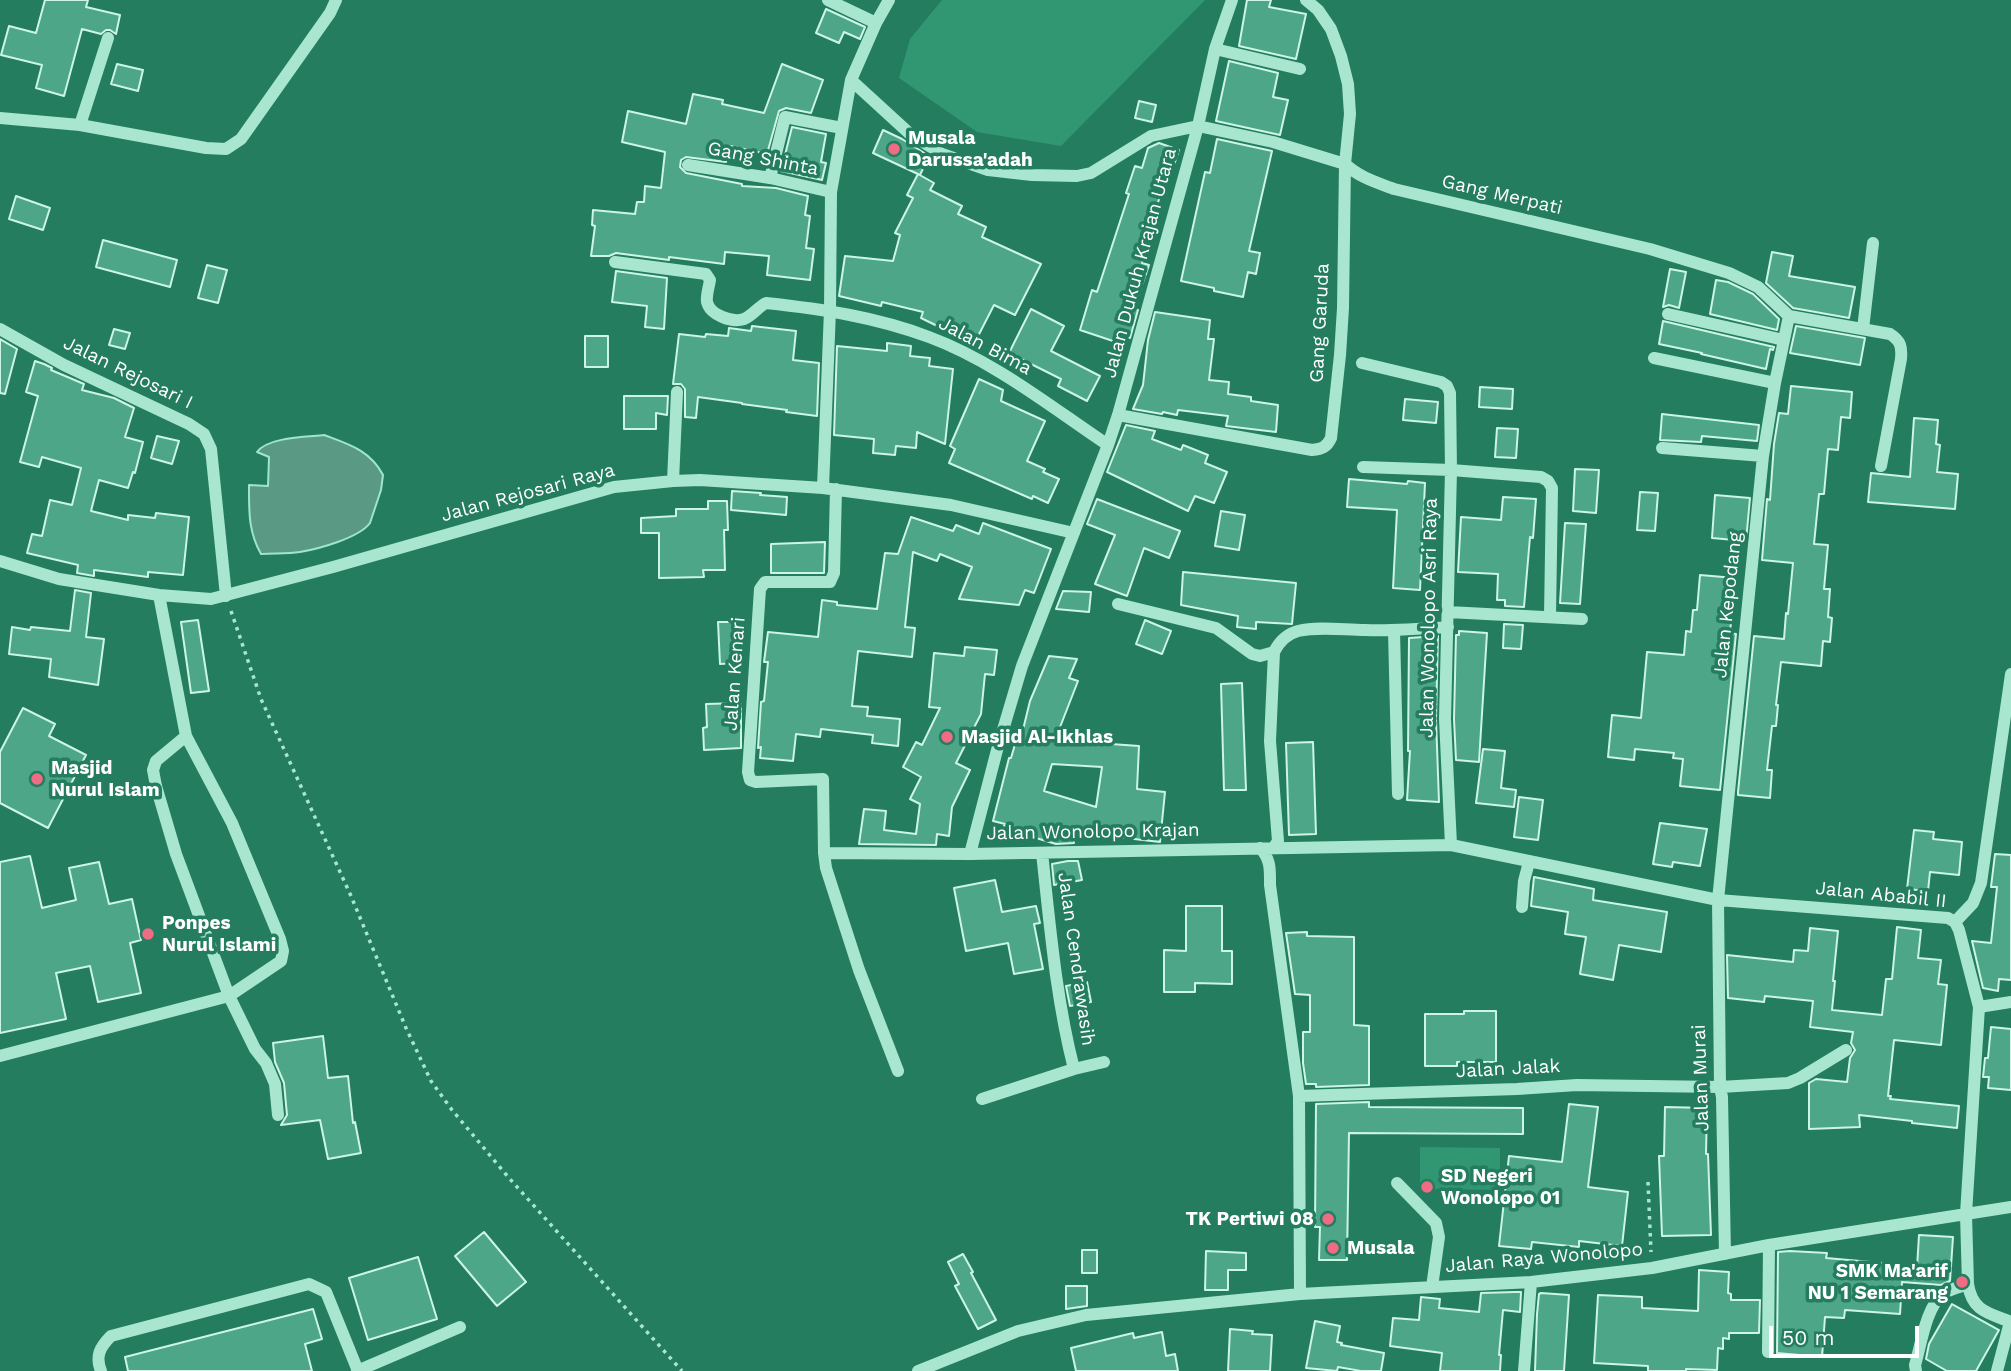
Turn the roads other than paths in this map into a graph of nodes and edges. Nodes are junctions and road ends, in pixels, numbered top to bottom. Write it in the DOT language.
graph roads {
  1 [pos="336,0"];
  2 [pos="828,0"];
  3 [pos="889,0"];
  4 [pos="1232,0"];
  5 [pos="1306,0"];
  6 [pos="876,23"];
  7 [pos="108,38"];
  8 [pos="1215,49"];
  9 [pos="1300,69"];
  10 [pos="851,80"];
  11 [pos="0,118"];
  12 [pos="80,125"];
  13 [pos="1198,126"];
  14 [pos="842,128"];
  15 [pos="1345,164"];
  16 [pos="688,165"];
  17 [pos="769,178"];
  18 [pos="831,192"];
  19 [pos="1873,243"];
  20 [pos="615,262"];
  21 [pos="830,310"];
  22 [pos="1668,314"];
  23 [pos="1789,316"];
  24 [pos="0,329"];
  25 [pos="1863,329"];
  26 [pos="1784,340"];
  27 [pos="1654,358"];
  28 [pos="1362,363"];
  29 [pos="1775,383"];
  30 [pos="677,393"];
  31 [pos="1118,415"];
  32 [pos="1108,445"];
  33 [pos="1662,448"];
  34 [pos="1763,457"];
  35 [pos="1881,466"];
  36 [pos="1363,467"];
  37 [pos="1451,470"];
  38 [pos="673,481"];
  39 [pos="830,489"];
  40 [pos="1074,533"];
  41 [pos="0,561"];
  42 [pos="159,596"];
  43 [pos="226,596"];
  44 [pos="1118,604"];
  45 [pos="1448,612"];
  46 [pos="1550,616"];
  47 [pos="1583,619"];
  48 [pos="1448,627"];
  49 [pos="1394,631"];
  50 [pos="1274,652"];
  51 [pos="2011,674"];
  52 [pos="186,736"];
  53 [pos="1398,794"];
  54 [pos="1451,845"];
  55 [pos="1274,847"];
  56 [pos="1261,848"];
  57 [pos="824,853"];
  58 [pos="1042,853"];
  59 [pos="970,854"];
  60 [pos="1529,862"];
  61 [pos="1718,900"];
  62 [pos="1522,907"];
  63 [pos="1955,922"];
  64 [pos="229,996"];
  65 [pos="2011,1002"];
  66 [pos="1979,1007"];
  67 [pos="1846,1050"];
  68 [pos="0,1056"];
  69 [pos="1104,1062"];
  70 [pos="1074,1069"];
  71 [pos="898,1071"];
  72 [pos="1720,1087"];
  73 [pos="1299,1096"];
  74 [pos="982,1100"];
  75 [pos="278,1115"];
  76 [pos="1397,1183"];
  77 [pos="2011,1207"];
  78 [pos="1966,1214"];
  79 [pos="1769,1245"];
  80 [pos="1725,1254"];
  81 [pos="1531,1282"];
  82 [pos="1968,1284"];
  83 [pos="1432,1287"];
  84 [pos="1300,1294"];
  85 [pos="2011,1322"];
  86 [pos="460,1327"];
  87 [pos="1768,1352"];
  88 [pos="101,1371"];
  89 [pos="358,1371"];
  90 [pos="918,1371"];
  91 [pos="1524,1371"];
  92 [pos="1916,1371"];
  93 [pos="1997,1371"];
  1 -- 12 [label="street"];
  2 -- 6 [label="street"];
  3 -- 6 [label="street"];
  4 -- 8 [label="street, Jalan Dukuh Krajan Utara"];
  5 -- 15 [label="street, Gang Garuda"];
  6 -- 10 [label="street"];
  7 -- 12 [label="street"];
  8 -- 9 [label="street"];
  8 -- 13 [label="street, Jalan Dukuh Krajan Utara"];
  10 -- 13 [label="street"];
  10 -- 14 [label="street"];
  11 -- 12 [label="street"];
  13 -- 15 [label="street, Gang Merpati"];
  13 -- 31 [label="street, Jalan Dukuh Krajan Utara"];
  14 -- 17 [label="street"];
  14 -- 18 [label="street"];
  15 -- 23 [label="street, Gang Merpati"];
  15 -- 31 [label="street, Gang Garuda"];
  16 -- 17 [label="street, Gang Shinta"];
  17 -- 18 [label="street, Gang Shinta"];
  18 -- 21 [label="street"];
  19 -- 25 [label="street"];
  20 -- 21 [label="street, Jalan Bima"];
  21 -- 32 [label="street, Jalan Bima"];
  21 -- 39 [label="street"];
  22 -- 26 [label="street"];
  23 -- 25 [label="street"];
  23 -- 26 [label="street, Jalan Kepodang"];
  24 -- 43 [label="street, Jalan Rejosari I"];
  25 -- 35 [label="street"];
  26 -- 29 [label="street, Jalan Kepodang"];
  27 -- 29 [label="street"];
  28 -- 37 [label="street, Jalan Wonolopo Asri Raya"];
  29 -- 34 [label="street, Jalan Kepodang"];
  30 -- 38 [label="street"];
  31 -- 32 [label="street, Jalan Dukuh Krajan Utara"];
  32 -- 40 [label="street, Jalan Dukuh Krajan Utara"];
  33 -- 34 [label="street"];
  34 -- 61 [label="street, Jalan Kepodang"];
  36 -- 37 [label="street"];
  37 -- 45 [label="street, Jalan Wonolopo Asri Raya"];
  37 -- 46 [label="street"];
  38 -- 39 [label="street, Jalan Rejosari Raya"];
  38 -- 43 [label="street, Jalan Rejosari Raya"];
  39 -- 40 [label="street, Jalan Rejosari Raya"];
  39 -- 57 [label="street, Jalan Kenari"];
  40 -- 59 [label="street, Jalan Wonolopo Krajan"];
  41 -- 42 [label="street, Jalan Rejosari Raya"];
  42 -- 43 [label="street, Jalan Rejosari Raya"];
  42 -- 52 [label="street"];
  44 -- 50 [label="street"];
  45 -- 46 [label="street"];
  45 -- 48 [label="street, Jalan Wonolopo Asri Raya"];
  46 -- 47 [label="street"];
  48 -- 49 [label="street"];
  48 -- 54 [label="street, Jalan Wonolopo Asri Raya"];
  49 -- 50 [label="street"];
  49 -- 53 [label="street"];
  50 -- 55 [label="street"];
  51 -- 63 [label="street"];
  52 -- 64 [label="street"];
  52 -- 64 [label="street"];
  54 -- 55 [label="street, Jalan Wonolopo Krajan"];
  54 -- 60 [label="street, Jalan Wonolopo Krajan"];
  55 -- 56 [label="street, Jalan Wonolopo Krajan"];
  56 -- 58 [label="street, Jalan Wonolopo Krajan"];
  56 -- 73 [label="street"];
  57 -- 59 [label="street"];
  57 -- 71 [label="street, Jalan Kenari"];
  58 -- 59 [label="street, Jalan Wonolopo Krajan"];
  58 -- 70 [label="street, Jalan Cendrawasih"];
  60 -- 61 [label="street, Jalan Wonolopo Krajan"];
  60 -- 62 [label="street"];
  61 -- 63 [label="street, Jalan Ababil II"];
  61 -- 72 [label="street, Jalan Murai"];
  63 -- 66 [label="street, Jalan Ababil II"];
  64 -- 68 [label="street"];
  64 -- 75 [label="street"];
  65 -- 66 [label="street"];
  66 -- 78 [label="street, Jalan Ababil II"];
  67 -- 72 [label="street, Jalan Jalak"];
  69 -- 70 [label="street"];
  70 -- 74 [label="street"];
  72 -- 73 [label="street, Jalan Jalak"];
  72 -- 80 [label="street, Jalan Murai"];
  73 -- 84 [label="street"];
  76 -- 83 [label="street"];
  77 -- 78 [label="street, Jalan Raya Wonolopo"];
  78 -- 79 [label="street, Jalan Raya Wonolopo"];
  78 -- 82 [label="street, Jalan Ababil II"];
  79 -- 80 [label="street, Jalan Raya Wonolopo"];
  79 -- 87 [label="street"];
  80 -- 81 [label="street, Jalan Raya Wonolopo"];
  81 -- 83 [label="street, Jalan Raya Wonolopo"];
  81 -- 91 [label="street"];
  82 -- 85 [label="street"];
  82 -- 92 [label="street"];
  83 -- 84 [label="street, Jalan Raya Wonolopo"];
  84 -- 90 [label="street, Jalan Raya Wonolopo"];
  85 -- 93 [label="street"];
  86 -- 89 [label="street"];
  88 -- 89 [label="street"];
}
